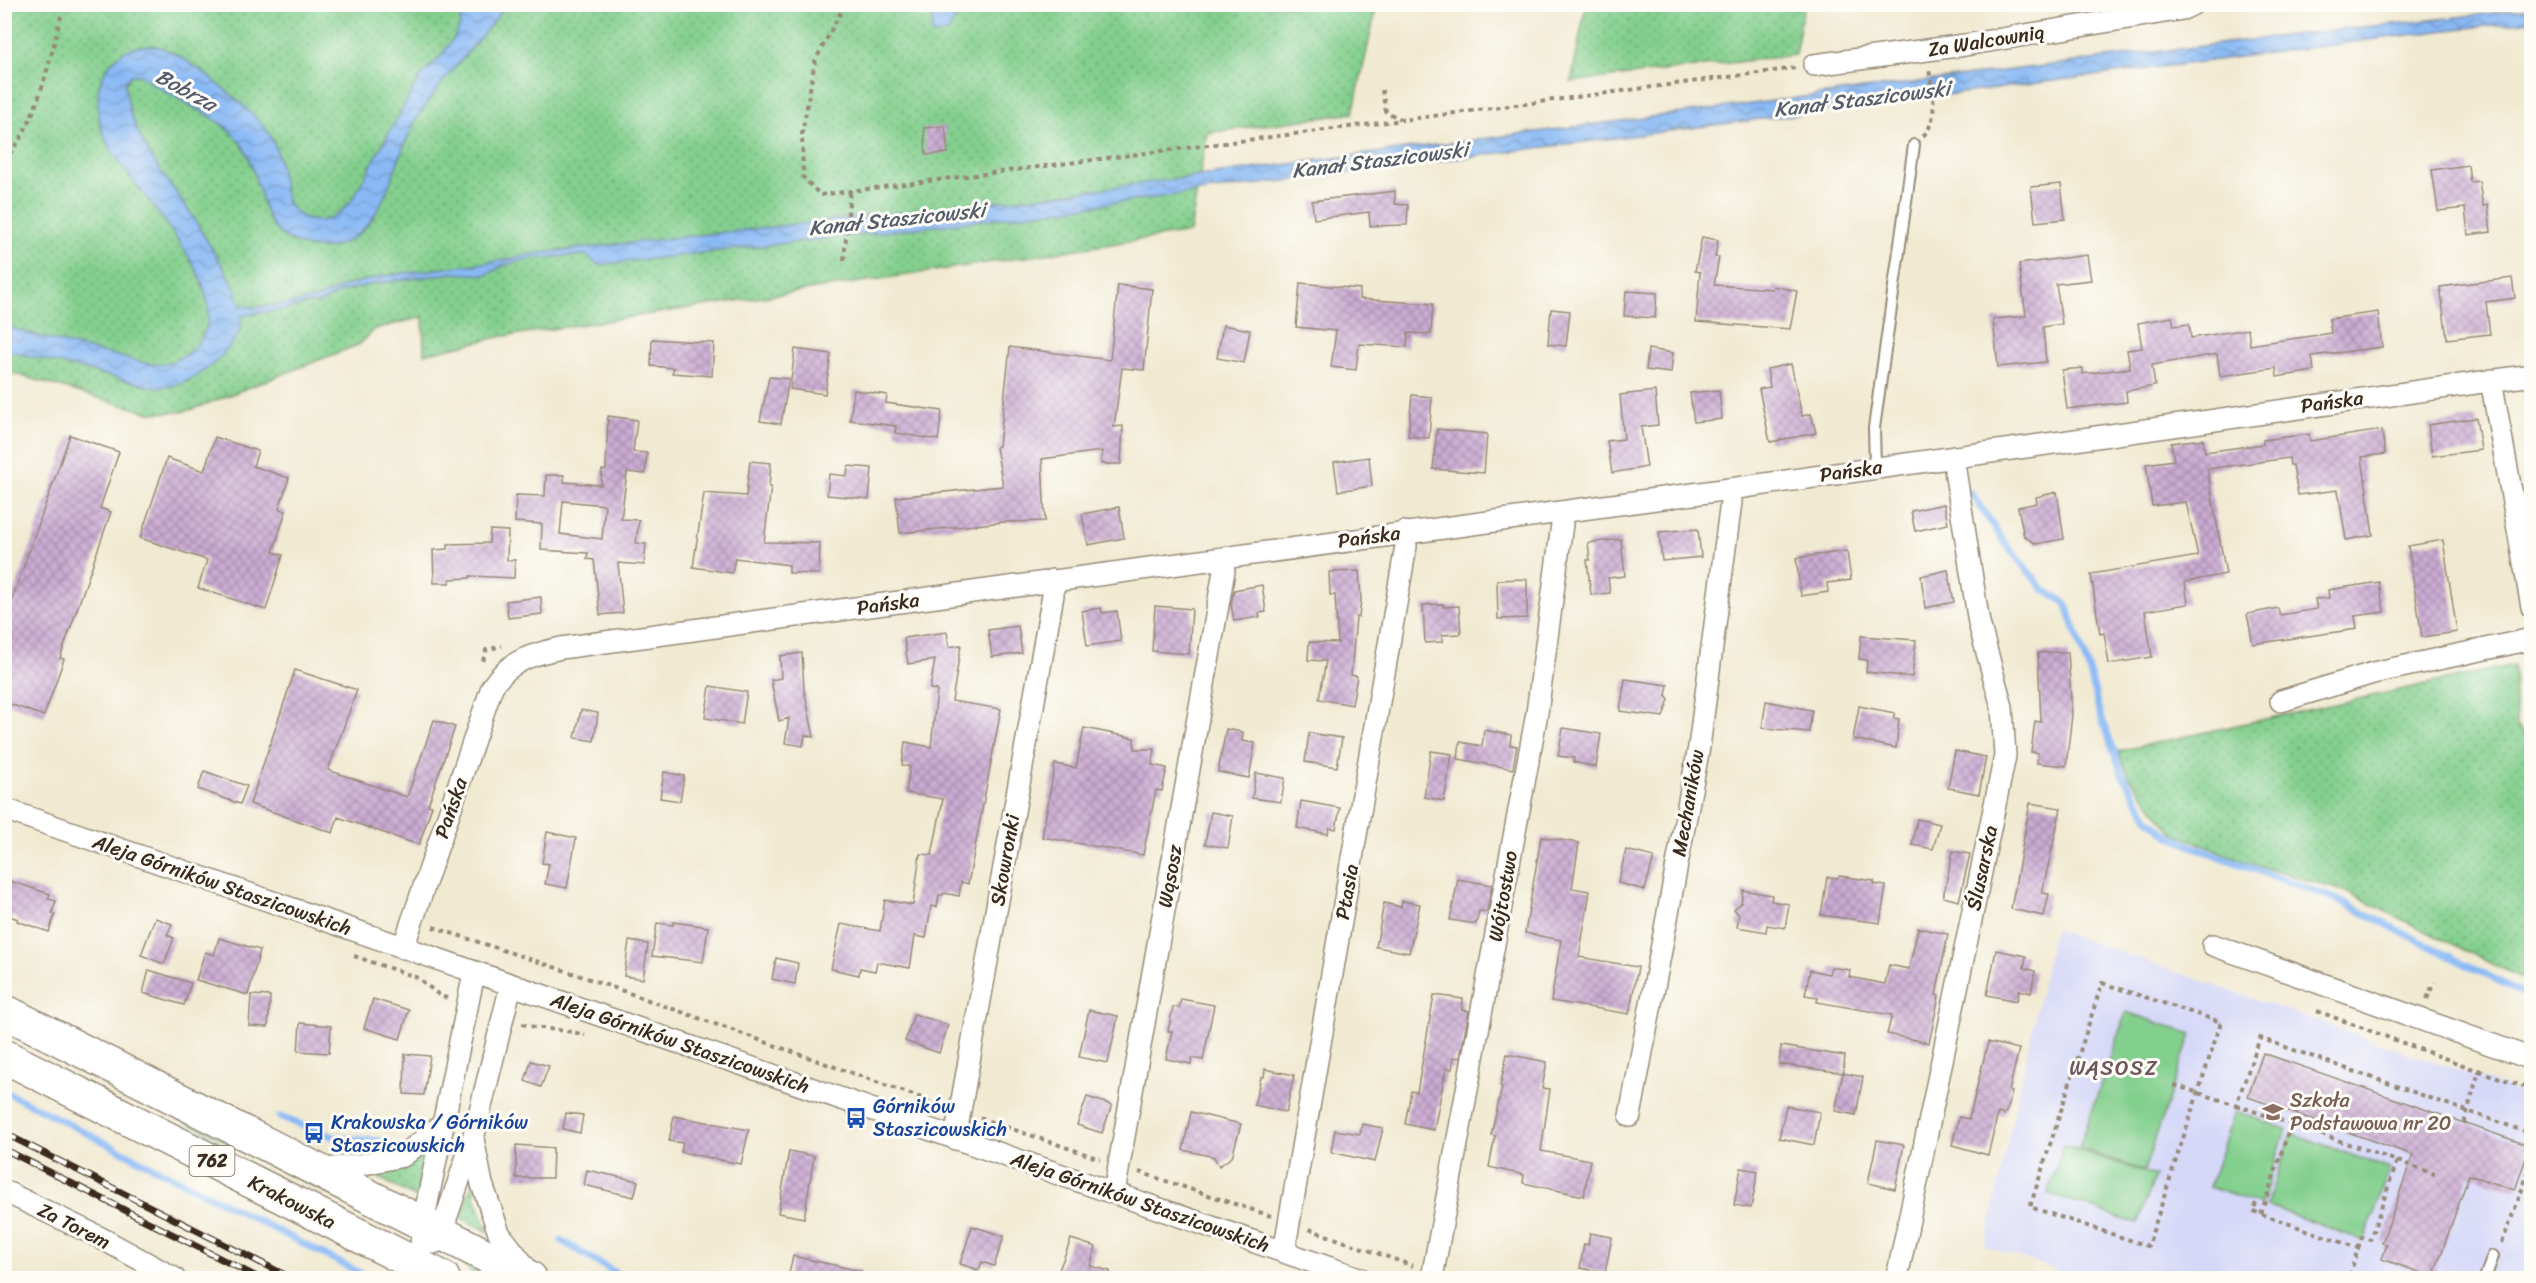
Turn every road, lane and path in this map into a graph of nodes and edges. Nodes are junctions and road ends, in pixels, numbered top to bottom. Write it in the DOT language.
graph roads {
  1 [pos="64,4"];
  2 [pos="845,4"];
  3 [pos="2193,4"];
  4 [pos="1814,65"];
  5 [pos="1929,70"];
  6 [pos="1382,90"];
  7 [pos="1403,120"];
  8 [pos="1929,131"];
  9 [pos="1914,145"];
  10 [pos="4,160"];
  11 [pos="850,191"];
  12 [pos="844,260"];
  13 [pos="2532,375"];
  14 [pos="2491,380"];
  15 [pos="1953,457"];
  16 [pos="1875,468"];
  17 [pos="1730,489"];
  18 [pos="1560,512"];
  19 [pos="1404,532"];
  20 [pos="1222,558"];
  21 [pos="1052,580"];
  22 [pos="2532,607"];
  23 [pos="2532,639"];
  24 [pos="2281,701"];
  25 [pos="4,809"];
  26 [pos="2213,945"];
  27 [pos="403,948"];
  28 [pos="354,956"];
  29 [pos="474,973"];
  30 [pos="511,985"];
  31 [pos="467,1005"];
  32 [pos="4,1011"];
  33 [pos="2317,1011"];
  34 [pos="503,1017"];
  35 [pos="587,1036"];
  36 [pos="4,1056"];
  37 [pos="2532,1059"];
  38 [pos="2482,1066"];
  39 [pos="2479,1071"];
  40 [pos="2174,1085"];
  41 [pos="2532,1089"];
  42 [pos="2198,1093"];
  43 [pos="2236,1106"];
  44 [pos="2467,1112"];
  45 [pos="1630,1116"];
  46 [pos="2464,1123"];
  47 [pos="443,1124"];
  48 [pos="2291,1124"];
  49 [pos="2532,1134"];
  50 [pos="473,1138"];
  51 [pos="955,1139"];
  52 [pos="2397,1161"];
  53 [pos="2532,1163"];
  54 [pos="317,1170"];
  55 [pos="2435,1174"];
  56 [pos="4,1191"];
  57 [pos="1114,1193"];
  58 [pos="2256,1203"];
  59 [pos="2261,1214"];
  60 [pos="432,1228"];
  61 [pos="2358,1248"];
  62 [pos="1284,1252"];
  63 [pos="2493,1256"];
  64 [pos="431,1273"];
  65 [pos="174,1278"];
  66 [pos="532,1278"];
  67 [pos="1359,1278"];
  68 [pos="1432,1278"];
  69 [pos="1897,1278"];
  70 [pos="2349,1278"];
  71 [pos="2485,1278"];
  1 -- 10 [label="path"];
  2 -- 11 [label="path"];
  3 -- 4 [label="street, Za Walcownią"];
  4 -- 7 [label="path"];
  5 -- 8 [label="path"];
  6 -- 7 [label="path"];
  7 -- 11 [label="path"];
  9 -- 16 [label="lane"];
  11 -- 12 [label="path"];
  13 -- 14 [label="street, Pańska"];
  14 -- 15 [label="street, Pańska"];
  14 -- 22 [label="street"];
  15 -- 16 [label="street, Pańska"];
  15 -- 69 [label="street, Ślusarska"];
  16 -- 17 [label="street, Pańska"];
  17 -- 18 [label="street, Pańska"];
  17 -- 45 [label="street, Mechaników"];
  18 -- 19 [label="street, Pańska"];
  18 -- 68 [label="street, Wójtostwo"];
  19 -- 20 [label="street, Pańska"];
  19 -- 62 [label="street, Ptasia"];
  20 -- 21 [label="street, Pańska"];
  20 -- 57 [label="street, Wąsosz"];
  21 -- 27 [label="street, Pańska"];
  21 -- 51 [label="street, Skowronki"];
  23 -- 24 [label="street"];
  25 -- 27 [label="street, Aleja Górników Staszicowskich"];
  26 -- 37 [label="street"];
  27 -- 29 [label="street, Aleja Górników Staszicowskich"];
  28 -- 31 [label="path"];
  29 -- 30 [label="street, Aleja Górników Staszicowskich"];
  29 -- 31 [label="street"];
  30 -- 34 [label="street"];
  30 -- 51 [label="street, Aleja Górników Staszicowskich"];
  31 -- 47 [label="street"];
  32 -- 54 [label="main road, Krakowska / 762"];
  33 -- 39 [label="path"];
  34 -- 35 [label="path"];
  34 -- 50 [label="street"];
  36 -- 64 [label="main road, Krakowska / 762"];
  38 -- 39 [label="path"];
  39 -- 41 [label="path"];
  39 -- 44 [label="path"];
  40 -- 42 [label="path"];
  42 -- 42 [label="path"];
  42 -- 43 [label="path"];
  43 -- 44 [label="path"];
  43 -- 48 [label="path"];
  44 -- 46 [label="path"];
  44 -- 49 [label="path"];
  47 -- 54 [label="street, Krakowska"];
  47 -- 60 [label="street"];
  48 -- 52 [label="path"];
  48 -- 59 [label="path"];
  50 -- 60 [label="street"];
  50 -- 66 [label="street"];
  51 -- 57 [label="street, Aleja Górników Staszicowskich"];
  52 -- 55 [label="path"];
  52 -- 61 [label="path"];
  53 -- 63 [label="path"];
  54 -- 60 [label="main road, Krakowska / 762"];
  56 -- 65 [label="street, Za Torem"];
  57 -- 62 [label="street, Aleja Górników Staszicowskich"];
  58 -- 59 [label="path"];
  59 -- 61 [label="path"];
  60 -- 64 [label="street"];
  60 -- 66 [label="main road, Krakowska / 762"];
  61 -- 70 [label="path"];
  62 -- 67 [label="street, Aleja Górników Staszicowskich"];
  63 -- 71 [label="lane"];
}
